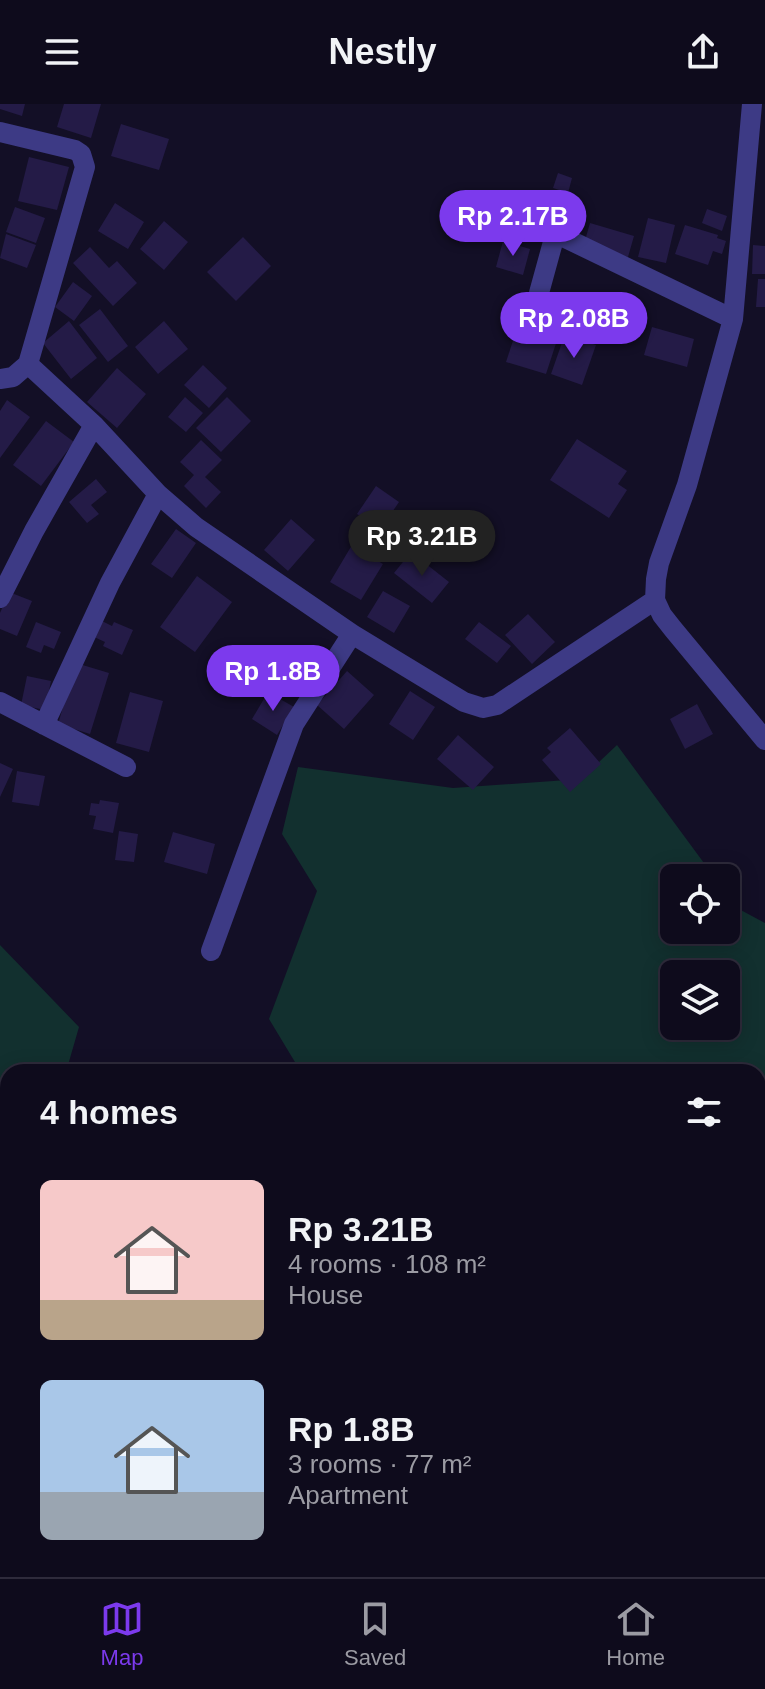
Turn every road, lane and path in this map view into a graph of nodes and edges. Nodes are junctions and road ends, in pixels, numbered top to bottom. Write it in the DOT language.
graph roads {
  1 [pos="752,104"];
  2 [pos="0,132"];
  3 [pos="539,293"];
  4 [pos="733,319"];
  5 [pos="28,364"];
  6 [pos="0,379"];
  7 [pos="94,425"];
  8 [pos="158,494"];
  9 [pos="0,598"];
  10 [pos="655,600"];
  11 [pos="352,634"];
  12 [pos="0,702"];
  13 [pos="44,725"];
  14 [pos="765,740"];
  15 [pos="126,767"];
  16 [pos="211,951"];
  1 -- 4 [label="street"];
  2 -- 5 [label="street"];
  3 -- 4 [label="street"];
  4 -- 10 [label="street"];
  5 -- 6 [label="street"];
  5 -- 7 [label="street"];
  7 -- 8 [label="street"];
  7 -- 9 [label="street"];
  8 -- 11 [label="street"];
  8 -- 13 [label="street"];
  10 -- 11 [label="street"];
  10 -- 14 [label="street"];
  11 -- 16 [label="street"];
  12 -- 13 [label="street"];
  13 -- 15 [label="street"];
}
